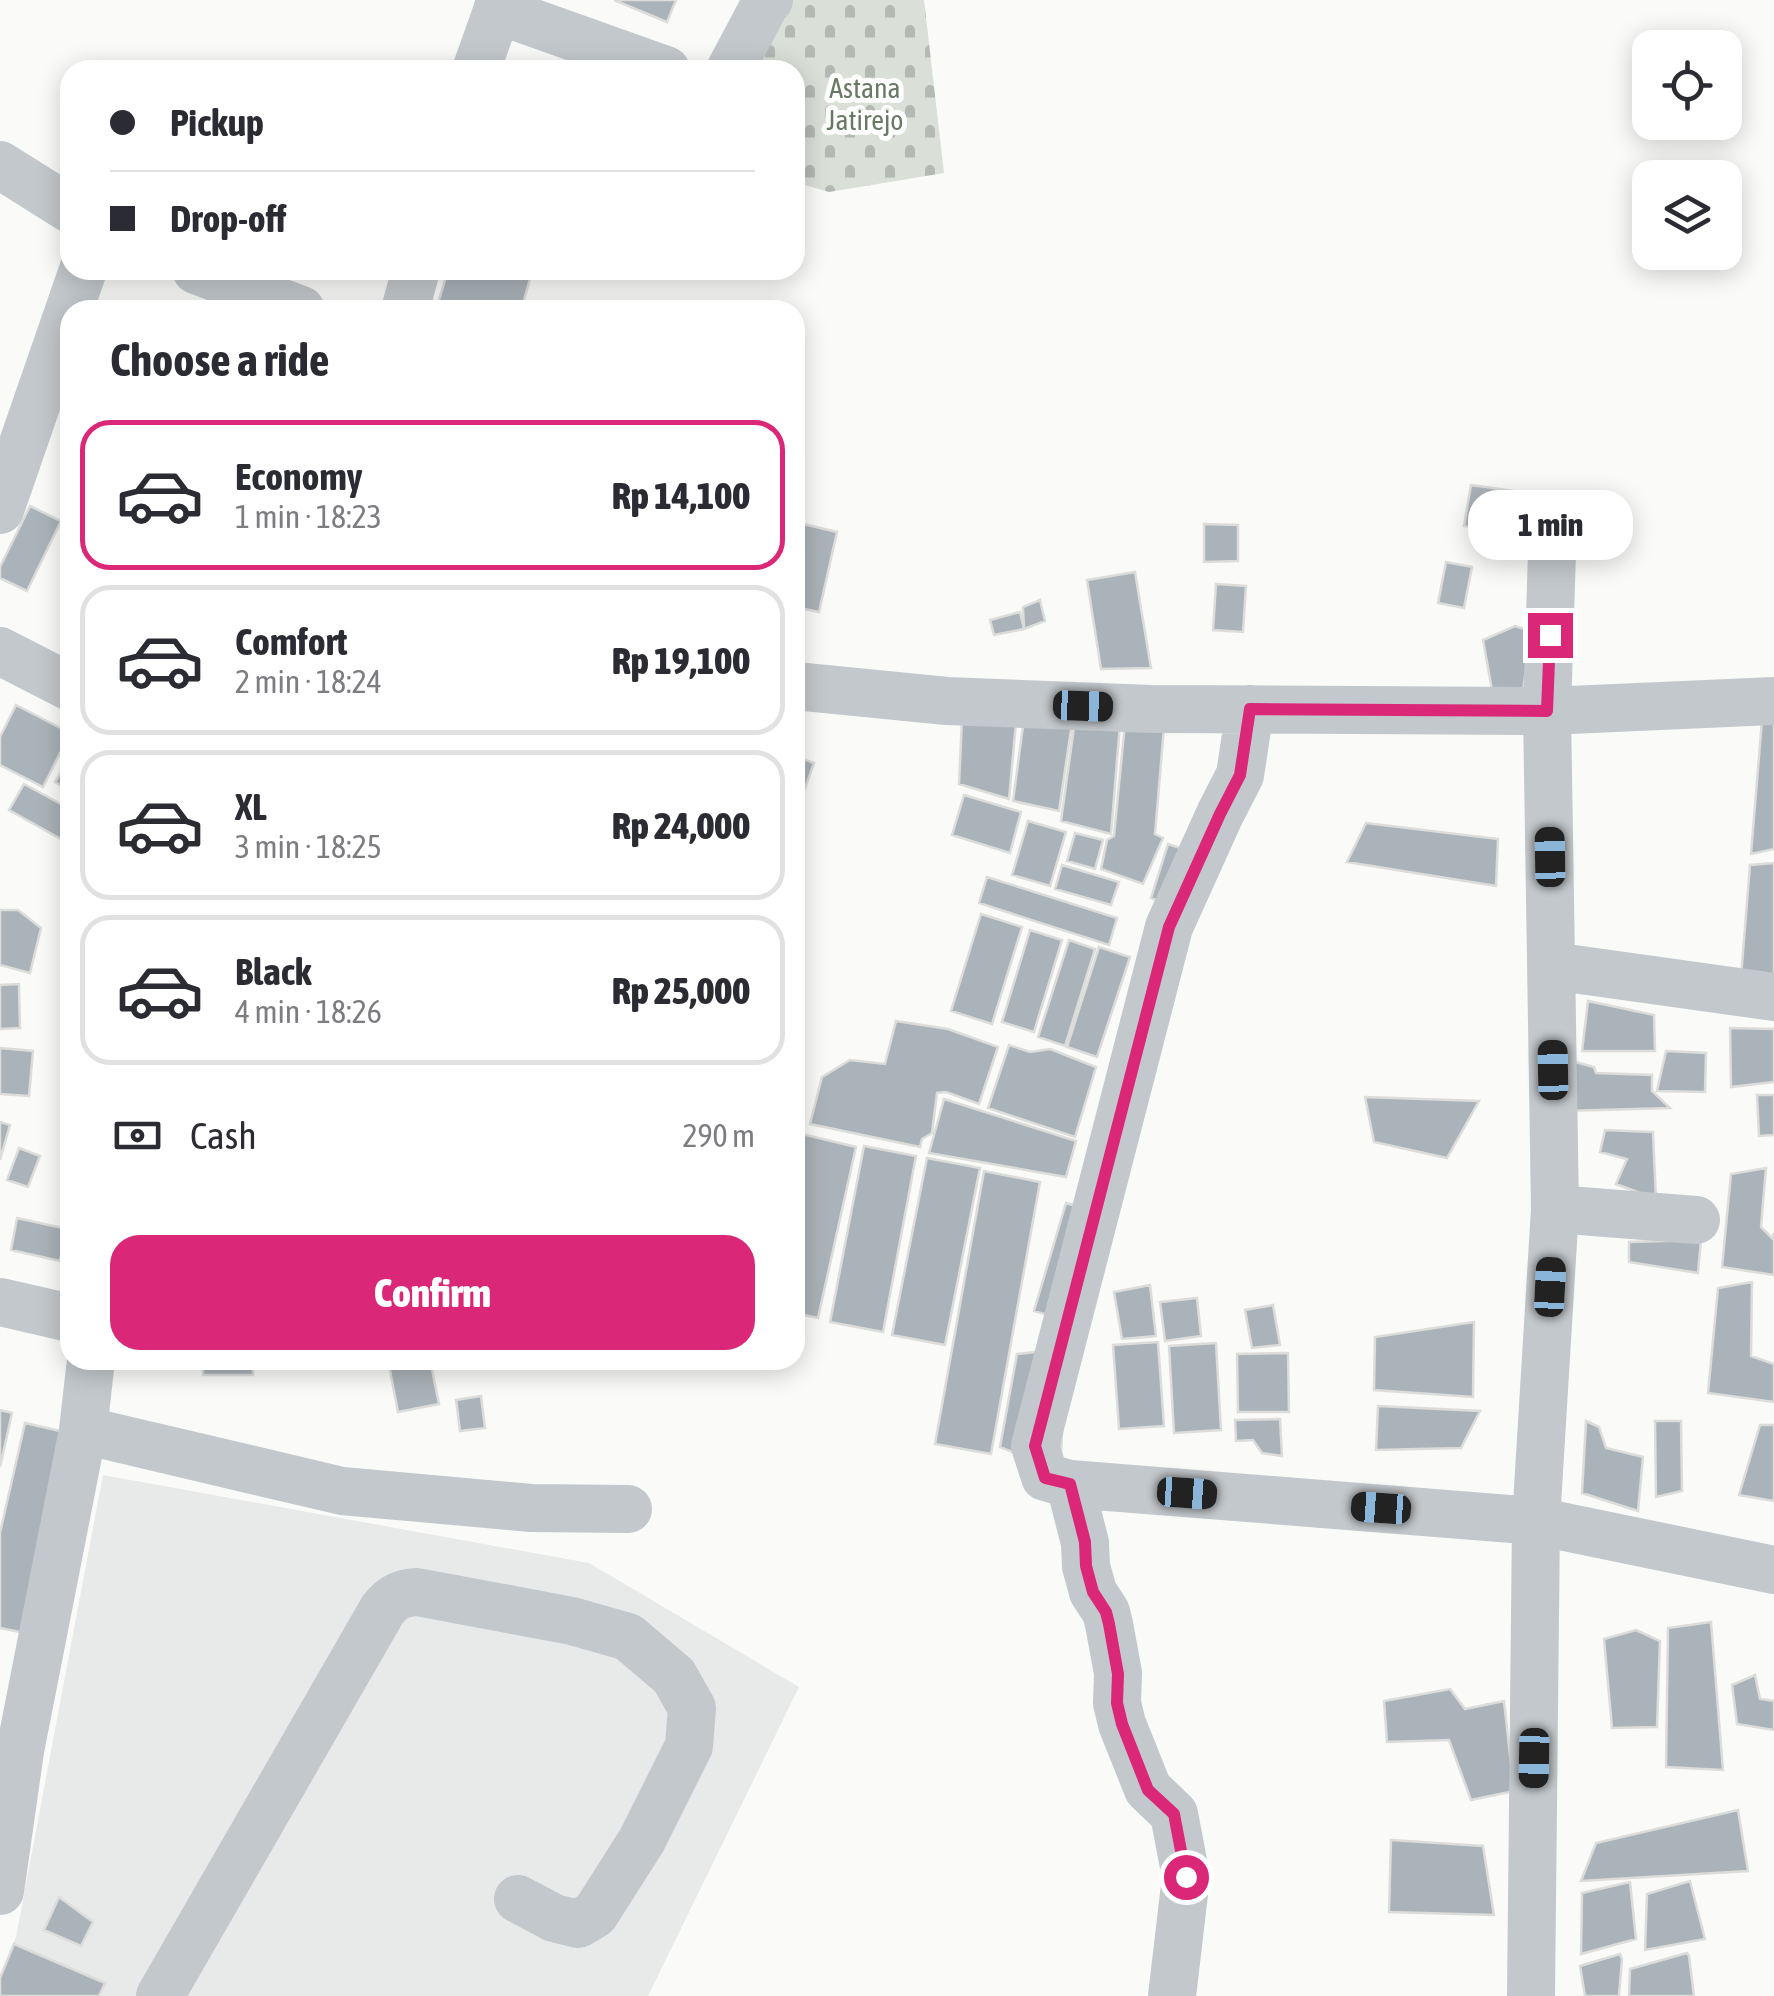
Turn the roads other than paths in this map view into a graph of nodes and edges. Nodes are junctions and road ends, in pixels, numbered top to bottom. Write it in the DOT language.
graph roads {
  1 [pos="770,0"];
  2 [pos="499,5"];
  3 [pos="480,60"];
  4 [pos="640,60"];
  5 [pos="735,60"];
  6 [pos="0,165"];
  7 [pos="60,202"];
  8 [pos="222,280"];
  9 [pos="274,300"];
  10 [pos="60,337"];
  11 [pos="0,510"];
  12 [pos="1553,521"];
  13 [pos="0,651"];
  14 [pos="60,682"];
  15 [pos="805,687"];
  16 [pos="1774,701"];
  17 [pos="1250,709"];
  18 [pos="1547,711"];
  19 [pos="1552,966"];
  20 [pos="1774,997"];
  21 [pos="1555,1209"];
  22 [pos="1696,1220"];
  23 [pos="0,1302"];
  24 [pos="60,1316"];
  25 [pos="90,1370"];
  26 [pos="83,1430"];
  27 [pos="1070,1484"];
  28 [pos="628,1509"];
  29 [pos="1536,1521"];
  30 [pos="1774,1570"];
  31 [pos="10,1748"];
  32 [pos="0,1891"];
  33 [pos="518,1899"];
  34 [pos="160,1996"];
  35 [pos="1172,1996"];
  36 [pos="1531,1996"];
  1 -- 5 [label="street"];
  2 -- 3 [label="street"];
  2 -- 4 [label="street"];
  6 -- 7 [label="street"];
  8 -- 9 [label="street"];
  10 -- 11 [label="street"];
  12 -- 18 [label="street"];
  13 -- 14 [label="street"];
  15 -- 17 [label="street"];
  16 -- 18 [label="street"];
  17 -- 18 [label="street"];
  17 -- 27 [label="street"];
  18 -- 19 [label="street"];
  19 -- 20 [label="street"];
  19 -- 21 [label="street"];
  21 -- 22 [label="street"];
  21 -- 29 [label="street"];
  23 -- 24 [label="street"];
  25 -- 26 [label="street"];
  26 -- 28 [label="street"];
  26 -- 31 [label="street"];
  27 -- 29 [label="street"];
  27 -- 35 [label="street"];
  29 -- 30 [label="street"];
  29 -- 36 [label="street"];
  31 -- 32 [label="street"];
  33 -- 34 [label="street"];
}
